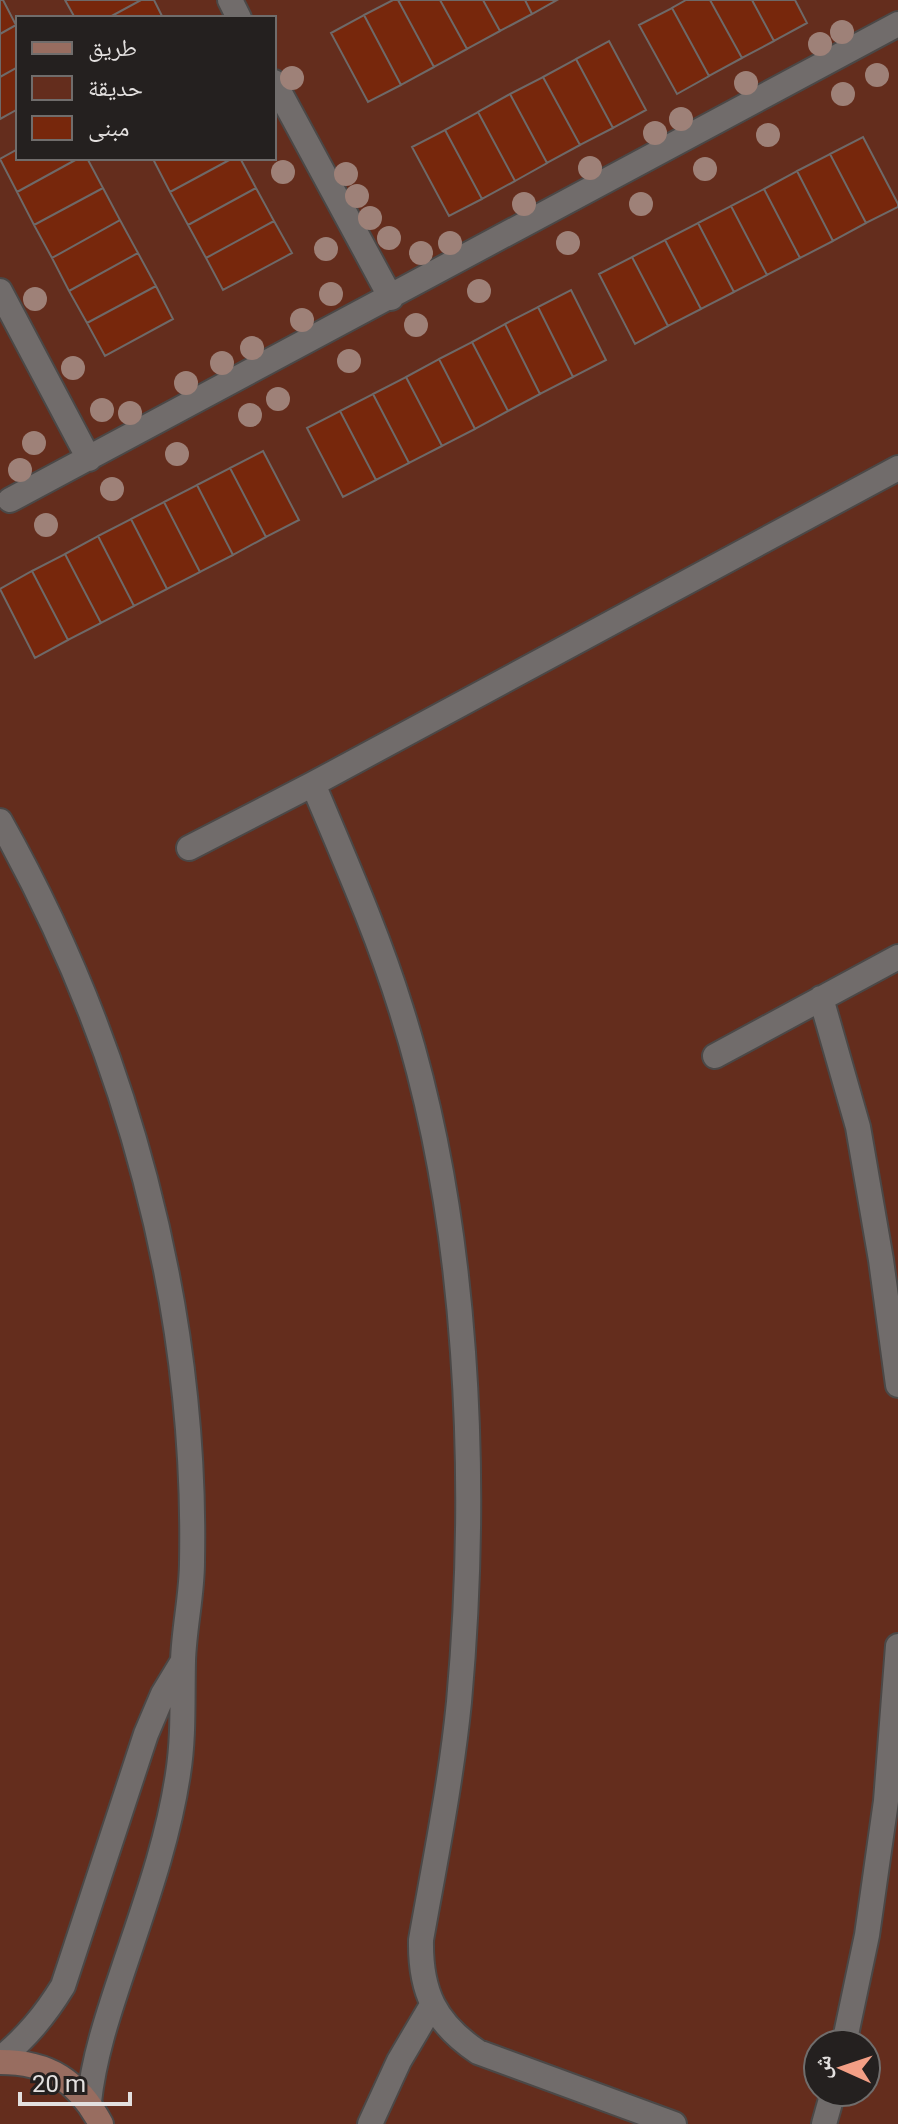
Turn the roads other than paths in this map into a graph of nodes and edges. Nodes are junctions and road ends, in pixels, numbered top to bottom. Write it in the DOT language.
graph roads {
  1 [pos="898,24"];
  2 [pos="276,86"];
  3 [pos="0,291"];
  4 [pos="391,298"];
  5 [pos="89,459"];
  6 [pos="898,468"];
  7 [pos="10,500"];
  8 [pos="313,784"];
  9 [pos="0,821"];
  10 [pos="189,848"];
  11 [pos="898,957"];
  12 [pos="821,998"];
  13 [pos="715,1056"];
  14 [pos="898,1385"];
  15 [pos="898,1646"];
  16 [pos="183,1661"];
  17 [pos="432,2005"];
  18 [pos="847,2028"];
  19 [pos="0,2060"];
  20 [pos="89,2102"];
  21 [pos="101,2124"];
  22 [pos="370,2124"];
  23 [pos="674,2124"];
  1 -- 4 [label="street"];
  2 -- 4 [label="street"];
  3 -- 5 [label="street"];
  4 -- 5 [label="street"];
  5 -- 7 [label="street"];
  6 -- 8 [label="street"];
  8 -- 10 [label="street"];
  8 -- 17 [label="street"];
  9 -- 16 [label="street"];
  11 -- 12 [label="street"];
  12 -- 13 [label="street"];
  12 -- 14 [label="street"];
  15 -- 18 [label="street"];
  16 -- 19 [label="street"];
  16 -- 20 [label="street"];
  17 -- 22 [label="street"];
  17 -- 23 [label="street"];
  19 -- 20 [label="street"];
  20 -- 21 [label="street"];
}
